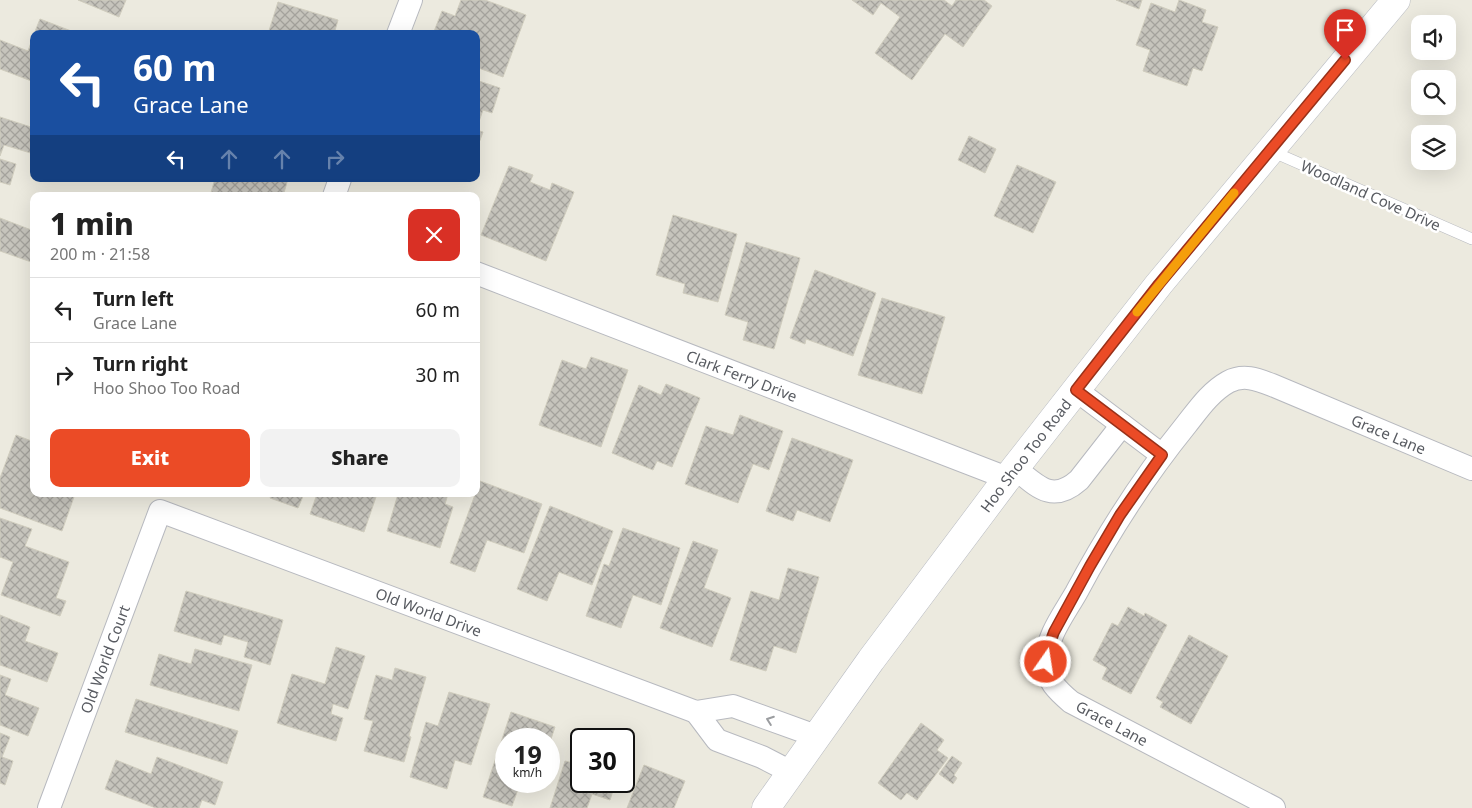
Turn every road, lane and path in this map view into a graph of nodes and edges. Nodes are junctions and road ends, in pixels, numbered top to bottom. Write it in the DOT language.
graph roads {
  1 [pos="411,0"];
  2 [pos="1396,0"];
  3 [pos="400,30"];
  4 [pos="1270,150"];
  5 [pos="1472,239"];
  6 [pos="480,274"];
  7 [pos="1076,390"];
  8 [pos="1122,425"];
  9 [pos="1162,455"];
  10 [pos="1472,469"];
  11 [pos="1011,473"];
  12 [pos="160,511"];
  13 [pos="696,712"];
  14 [pos="816,736"];
  15 [pos="791,772"];
  16 [pos="49,808"];
  17 [pos="766,808"];
  18 [pos="1274,808"];
  1 -- 3 [label="street"];
  2 -- 4 [label="street, Hoo Shoo Too Road"];
  4 -- 5 [label="lane, Woodland Cove Drive"];
  4 -- 7 [label="street, Hoo Shoo Too Road"];
  6 -- 11 [label="street, Clark Ferry Drive"];
  7 -- 8 [label="street"];
  7 -- 11 [label="street, Hoo Shoo Too Road"];
  8 -- 9 [label="street"];
  8 -- 11 [label="street, Clark Ferry Drive"];
  9 -- 10 [label="street, Grace Lane"];
  9 -- 18 [label="street, Grace Lane"];
  11 -- 14 [label="street, Hoo Shoo Too Road"];
  12 -- 13 [label="street, Old World Drive"];
  12 -- 16 [label="street, Old World Court"];
  14 -- 13 [label="street, Old World Drive, one-way"];
  13 -- 15 [label="street"];
  14 -- 15 [label="street, Hoo Shoo Too Road"];
  15 -- 17 [label="street, Hoo Shoo Too Road"];
}
